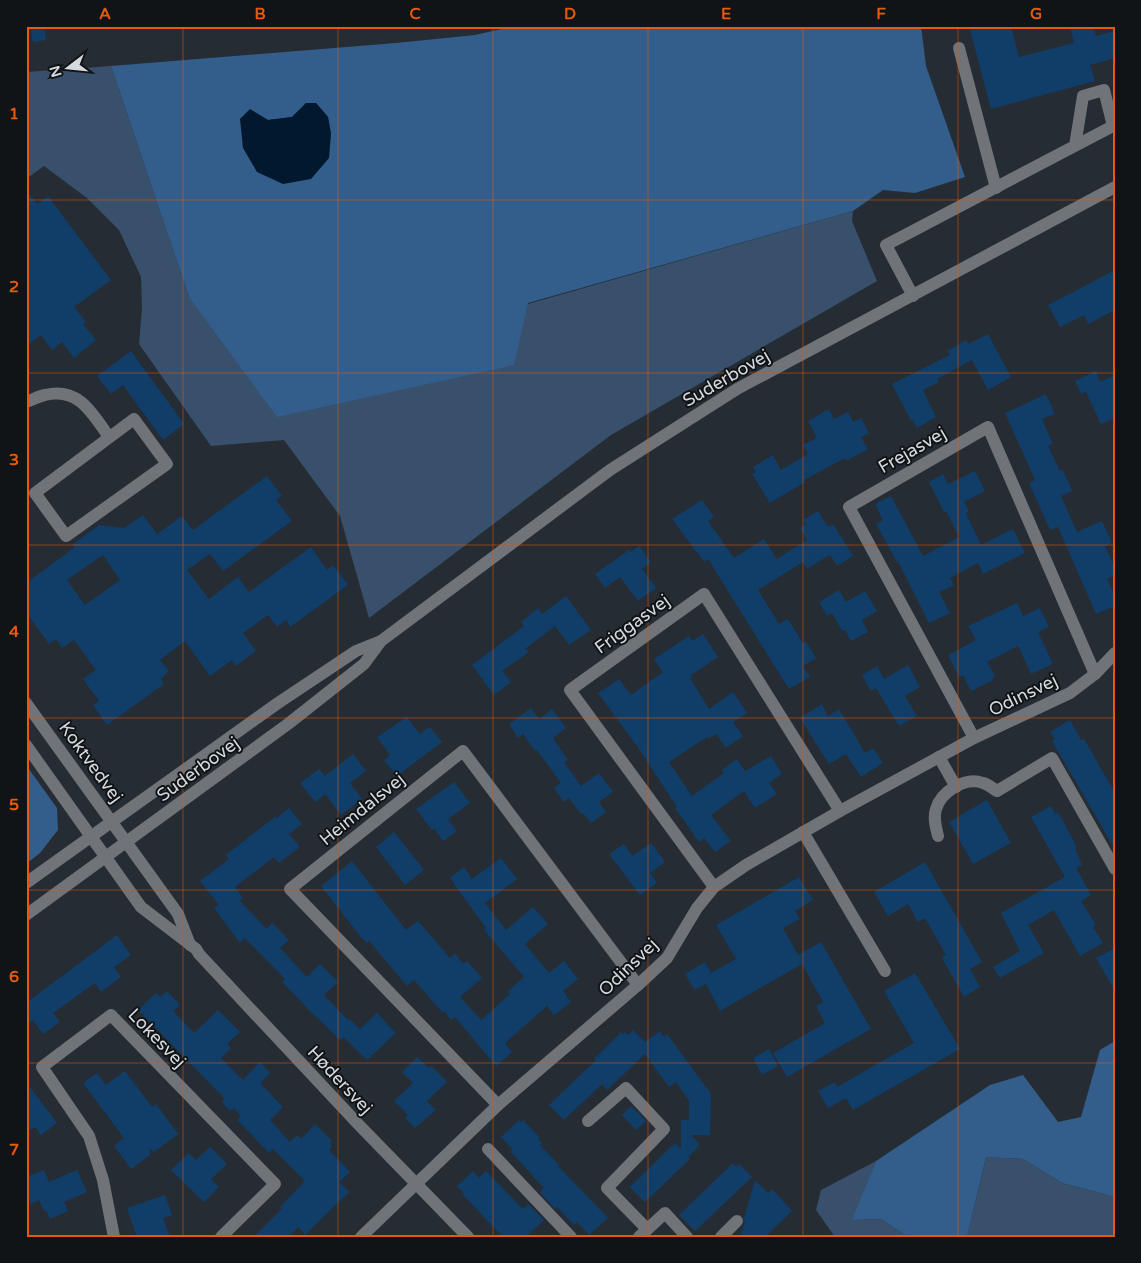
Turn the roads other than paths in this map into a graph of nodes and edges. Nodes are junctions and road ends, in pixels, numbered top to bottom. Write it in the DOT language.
graph roads {
  1 [pos="959,48"];
  2 [pos="1110,89"];
  3 [pos="1075,146"];
  4 [pos="1115,187"];
  5 [pos="996,188"];
  6 [pos="913,296"];
  7 [pos="26,402"];
  8 [pos="109,437"];
  9 [pos="381,641"];
  10 [pos="1115,653"];
  11 [pos="1095,674"];
  12 [pos="26,703"];
  13 [pos="974,738"];
  14 [pos="26,745"];
  15 [pos="939,757"];
  16 [pos="956,786"];
  17 [pos="840,810"];
  18 [pos="111,821"];
  19 [pos="804,832"];
  20 [pos="91,836"];
  21 [pos="938,836"];
  22 [pos="126,842"];
  23 [pos="106,857"];
  24 [pos="1115,869"];
  25 [pos="26,883"];
  26 [pos="714,887"];
  27 [pos="26,915"];
  28 [pos="190,945"];
  29 [pos="885,971"];
  30 [pos="638,985"];
  31 [pos="498,1105"];
  32 [pos="588,1122"];
  33 [pos="488,1149"];
  34 [pos="416,1183"];
  35 [pos="737,1221"];
  36 [pos="643,1233"];
  37 [pos="114,1237"];
  38 [pos="221,1237"];
  39 [pos="360,1237"];
  40 [pos="468,1237"];
  41 [pos="571,1237"];
  42 [pos="688,1237"];
  43 [pos="721,1237"];
  1 -- 5 [label="street"];
  2 -- 3 [label="street"];
  2 -- 3 [label="street"];
  3 -- 5 [label="street"];
  4 -- 6 [label="street, Suderbovej"];
  5 -- 6 [label="street"];
  6 -- 9 [label="street, Suderbovej"];
  7 -- 8 [label="street"];
  8 -- 8 [label="street"];
  9 -- 18 [label="street, Suderbovej"];
  9 -- 22 [label="street, Suderbovej"];
  10 -- 11 [label="street, Odinsvej"];
  11 -- 13 [label="street, Odinsvej"];
  11 -- 13 [label="street, Frejasvej"];
  12 -- 18 [label="street, Koktvedvej"];
  13 -- 15 [label="street, Odinsvej"];
  14 -- 20 [label="street"];
  15 -- 16 [label="street"];
  15 -- 17 [label="street, Odinsvej"];
  16 -- 21 [label="street"];
  16 -- 24 [label="street"];
  17 -- 19 [label="street, Odinsvej"];
  17 -- 26 [label="street, Friggasvej"];
  18 -- 20 [label="street, Suderbovej"];
  18 -- 22 [label="street, Koktvedvej"];
  19 -- 26 [label="street, Odinsvej"];
  19 -- 29 [label="street"];
  20 -- 23 [label="street"];
  20 -- 25 [label="street, Suderbovej"];
  22 -- 23 [label="street, Suderbovej"];
  22 -- 28 [label="street, Hødersvej"];
  23 -- 27 [label="street, Suderbovej"];
  23 -- 28 [label="street, Hødersvej"];
  26 -- 30 [label="street, Odinsvej"];
  28 -- 34 [label="street, Hødersvej"];
  30 -- 31 [label="street, Odinsvej"];
  30 -- 31 [label="street, Heimdalsvej"];
  31 -- 34 [label="street, Odinsvej"];
  32 -- 36 [label="street"];
  33 -- 41 [label="street"];
  34 -- 39 [label="street, Odinsvej"];
  34 -- 40 [label="street, Hødersvej"];
  35 -- 43 [label="street"];
  36 -- 42 [label="street"];
  37 -- 38 [label="street, Lokesvej"];
}
